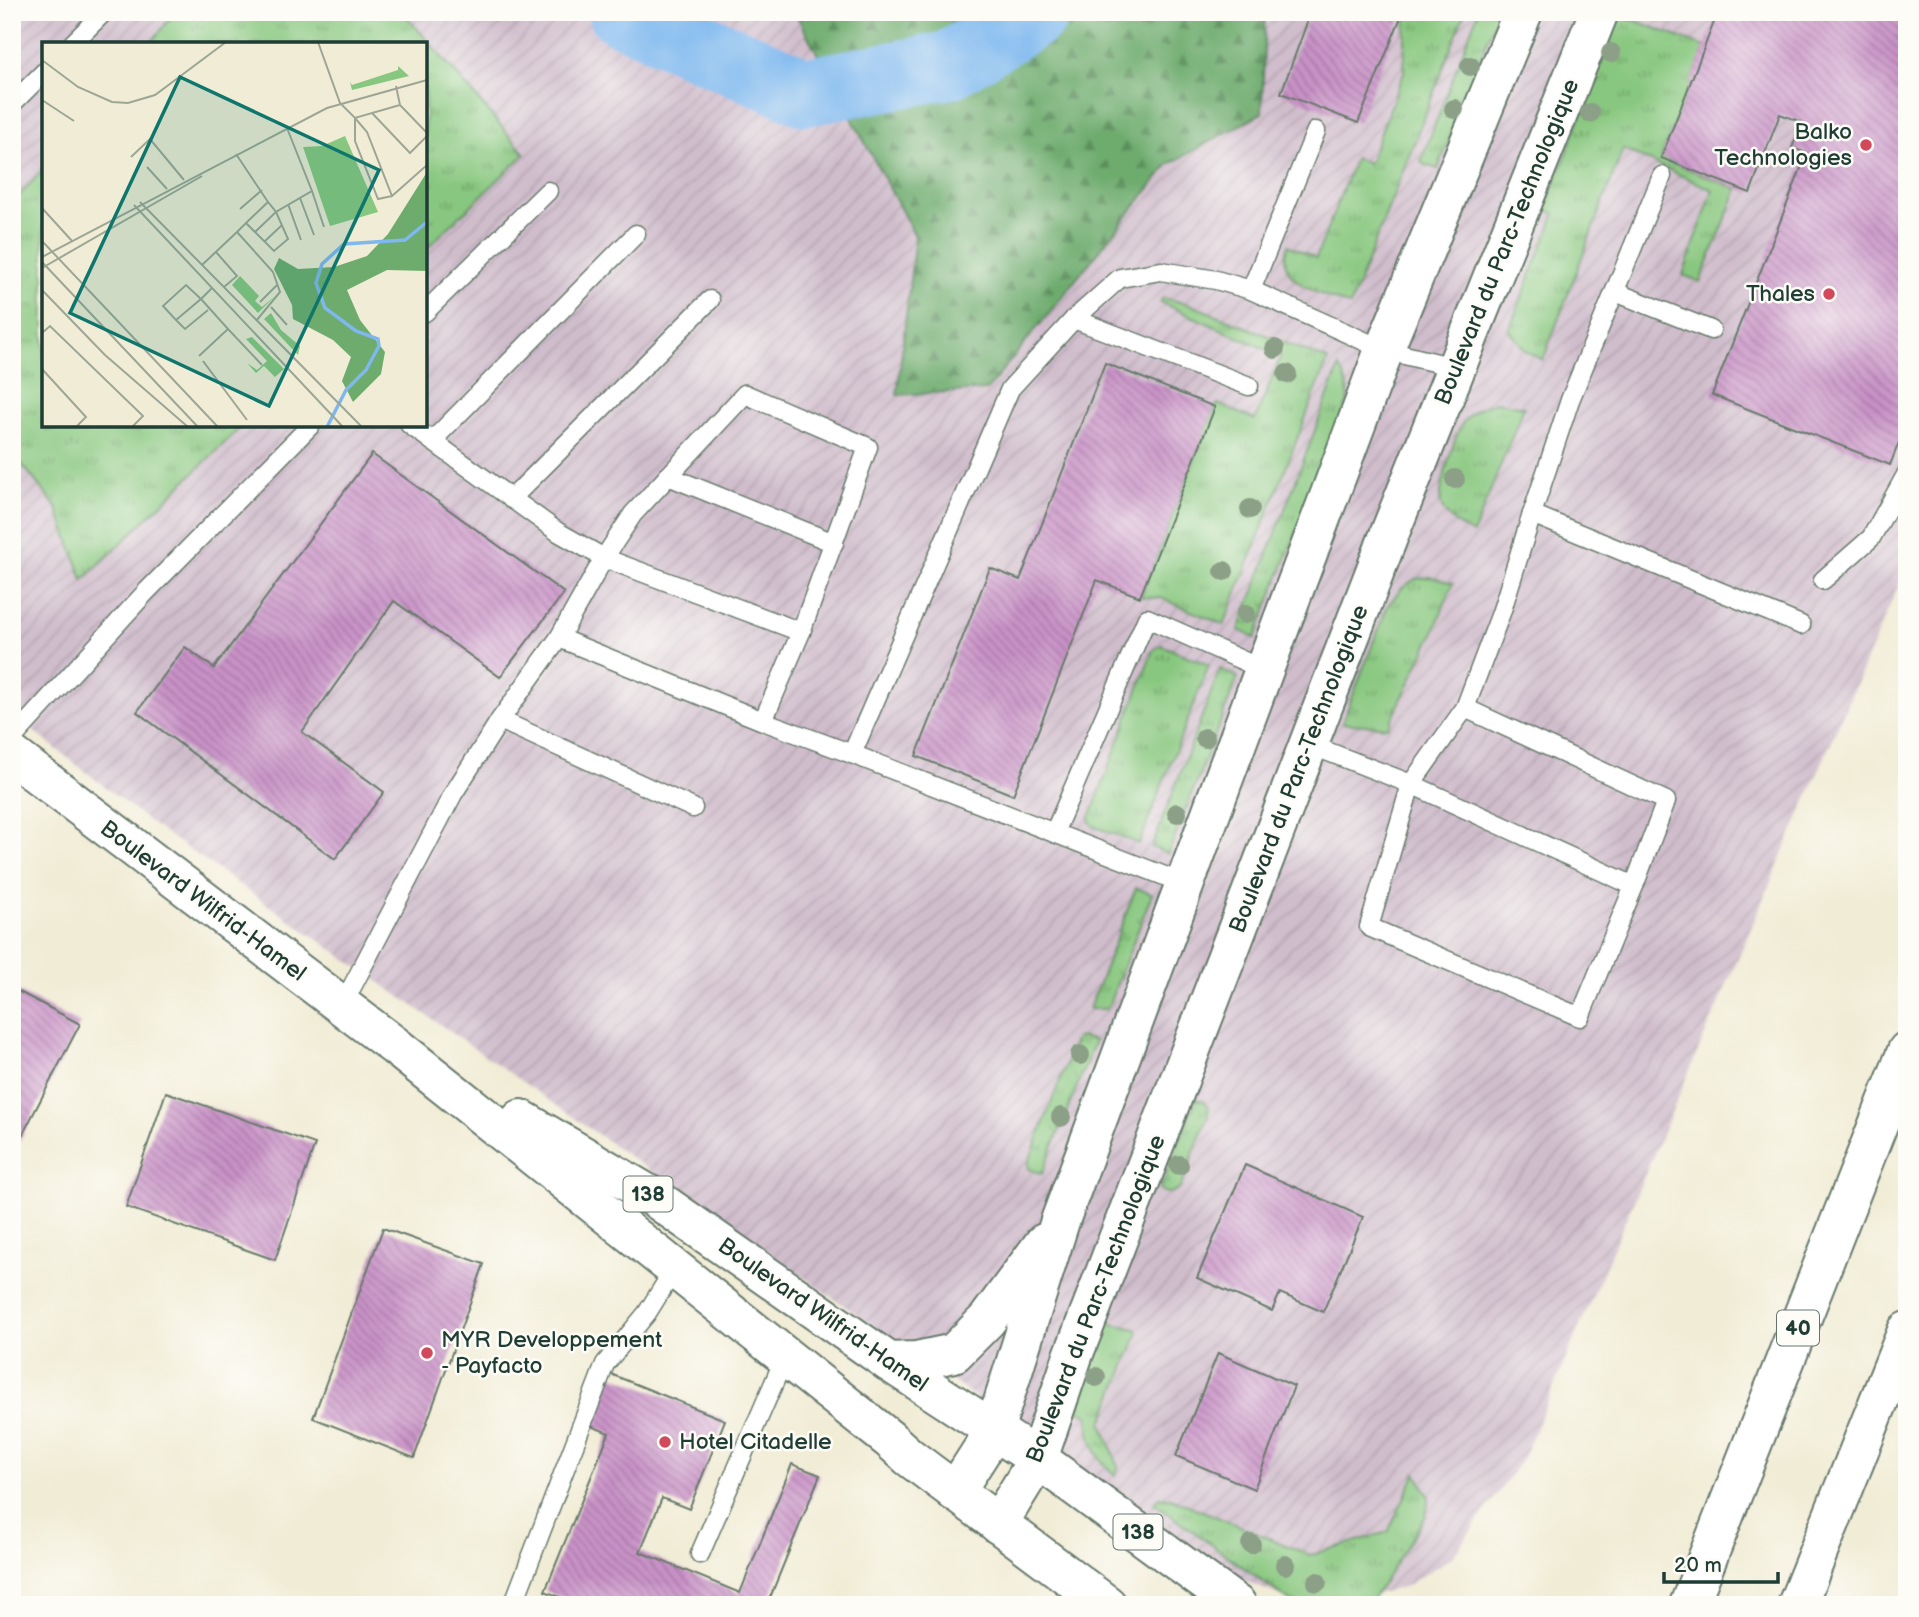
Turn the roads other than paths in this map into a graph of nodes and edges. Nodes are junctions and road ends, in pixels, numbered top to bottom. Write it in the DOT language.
graph roads {
  1 [pos="104,12"];
  2 [pos="1522,12"];
  3 [pos="1599,12"];
  4 [pos="74,42"];
  5 [pos="42,74"];
  6 [pos="12,104"];
  7 [pos="1316,131"];
  8 [pos="1662,176"];
  9 [pos="548,191"];
  10 [pos="636,234"];
  11 [pos="1251,290"];
  12 [pos="1615,292"];
  13 [pos="710,300"];
  14 [pos="427,310"];
  15 [pos="1074,319"];
  16 [pos="1711,330"];
  17 [pos="1384,350"];
  18 [pos="1458,368"];
  19 [pos="1249,386"];
  20 [pos="309,427"];
  21 [pos="413,427"];
  22 [pos="432,441"];
  23 [pos="1907,473"];
  24 [pos="668,476"];
  25 [pos="512,499"];
  26 [pos="1532,514"];
  27 [pos="834,544"];
  28 [pos="604,558"];
  29 [pos="1824,580"];
  30 [pos="1801,625"];
  31 [pos="801,632"];
  32 [pos="559,638"];
  33 [pos="1264,670"];
  34 [pos="1465,708"];
  35 [pos="500,720"];
  36 [pos="763,721"];
  37 [pos="12,739"];
  38 [pos="1308,744"];
  39 [pos="852,754"];
  40 [pos="12,755"];
  41 [pos="1411,784"];
  42 [pos="693,808"];
  43 [pos="1054,833"];
  44 [pos="1185,884"];
  45 [pos="1634,886"];
  46 [pos="342,1006"];
  47 [pos="395,1045"];
  48 [pos="1907,1051"];
  49 [pos="1060,1221"];
  50 [pos="675,1268"];
  51 [pos="1907,1331"];
  52 [pos="785,1357"];
  53 [pos="889,1362"];
  54 [pos="994,1431"];
  55 [pos="1038,1459"];
  56 [pos="955,1492"];
  57 [pos="998,1524"];
  58 [pos="700,1554"];
  59 [pos="513,1605"];
  60 [pos="1107,1605"];
  61 [pos="1237,1605"];
  62 [pos="1689,1605"];
  63 [pos="1797,1605"];
  1 -- 4 [label="lane"];
  2 -- 17 [label="main road, Boulevard du Parc-Technologique"];
  3 -- 18 [label="main road, Boulevard du Parc-Technologique"];
  5 -- 6 [label="lane"];
  7 -- 11 [label="lane"];
  8 -- 12 [label="lane"];
  9 -- 14 [label="lane"];
  10 -- 22 [label="lane"];
  11 -- 15 [label="lane"];
  11 -- 17 [label="lane"];
  12 -- 16 [label="lane"];
  12 -- 26 [label="lane"];
  13 -- 25 [label="lane"];
  15 -- 19 [label="lane"];
  15 -- 39 [label="lane"];
  17 -- 18 [label="lane"];
  17 -- 33 [label="main road, Boulevard du Parc-Technologique"];
  18 -- 38 [label="main road, Boulevard du Parc-Technologique"];
  20 -- 37 [label="lane"];
  21 -- 22 [label="lane"];
  22 -- 25 [label="lane"];
  23 -- 29 [label="lane"];
  24 -- 27 [label="lane"];
  24 -- 27 [label="lane"];
  24 -- 28 [label="lane"];
  25 -- 28 [label="lane"];
  26 -- 30 [label="lane"];
  26 -- 34 [label="lane"];
  27 -- 31 [label="lane"];
  28 -- 31 [label="lane"];
  28 -- 32 [label="lane"];
  31 -- 36 [label="lane"];
  32 -- 35 [label="lane"];
  32 -- 36 [label="lane"];
  33 -- 43 [label="lane"];
  33 -- 44 [label="main road, Boulevard du Parc-Technologique"];
  34 -- 41 [label="lane"];
  34 -- 45 [label="lane"];
  35 -- 42 [label="lane"];
  35 -- 46 [label="lane"];
  36 -- 39 [label="lane"];
  38 -- 41 [label="lane"];
  38 -- 55 [label="main road, Boulevard du Parc-Technologique"];
  39 -- 43 [label="lane"];
  40 -- 46 [label="main road, Boulevard Wilfrid-Hamel / 138"];
  41 -- 45 [label="lane"];
  41 -- 45 [label="lane"];
  43 -- 44 [label="lane"];
  44 -- 49 [label="main road, Boulevard du Parc-Technologique"];
  46 -- 47 [label="main road, Boulevard Wilfrid-Hamel / 138"];
  47 -- 50 [label="main road, Boulevard Wilfrid-Hamel / 138"];
  47 -- 53 [label="main road, Boulevard Wilfrid-Hamel / 138"];
  48 -- 62 [label="main road, 40"];
  49 -- 53 [label="main road, Boulevard du Parc-Technologique"];
  49 -- 54 [label="main road, Boulevard du Parc-Technologique"];
  50 -- 52 [label="main road, Boulevard Wilfrid-Hamel / 138"];
  50 -- 59 [label="lane"];
  51 -- 63 [label="main road"];
  52 -- 56 [label="main road, Boulevard Wilfrid-Hamel / 138"];
  52 -- 58 [label="lane"];
  53 -- 54 [label="main road, Boulevard Wilfrid-Hamel / 138"];
  54 -- 55 [label="main road, Boulevard Wilfrid-Hamel / 138"];
  54 -- 56 [label="main road, Boulevard du Parc-Technologique"];
  55 -- 57 [label="main road, Boulevard du Parc-Technologique"];
  55 -- 61 [label="main road, Boulevard Wilfrid-Hamel / 138"];
  56 -- 57 [label="main road, Boulevard Wilfrid-Hamel / 138"];
  57 -- 60 [label="main road, Boulevard Wilfrid-Hamel / 138"];
}
